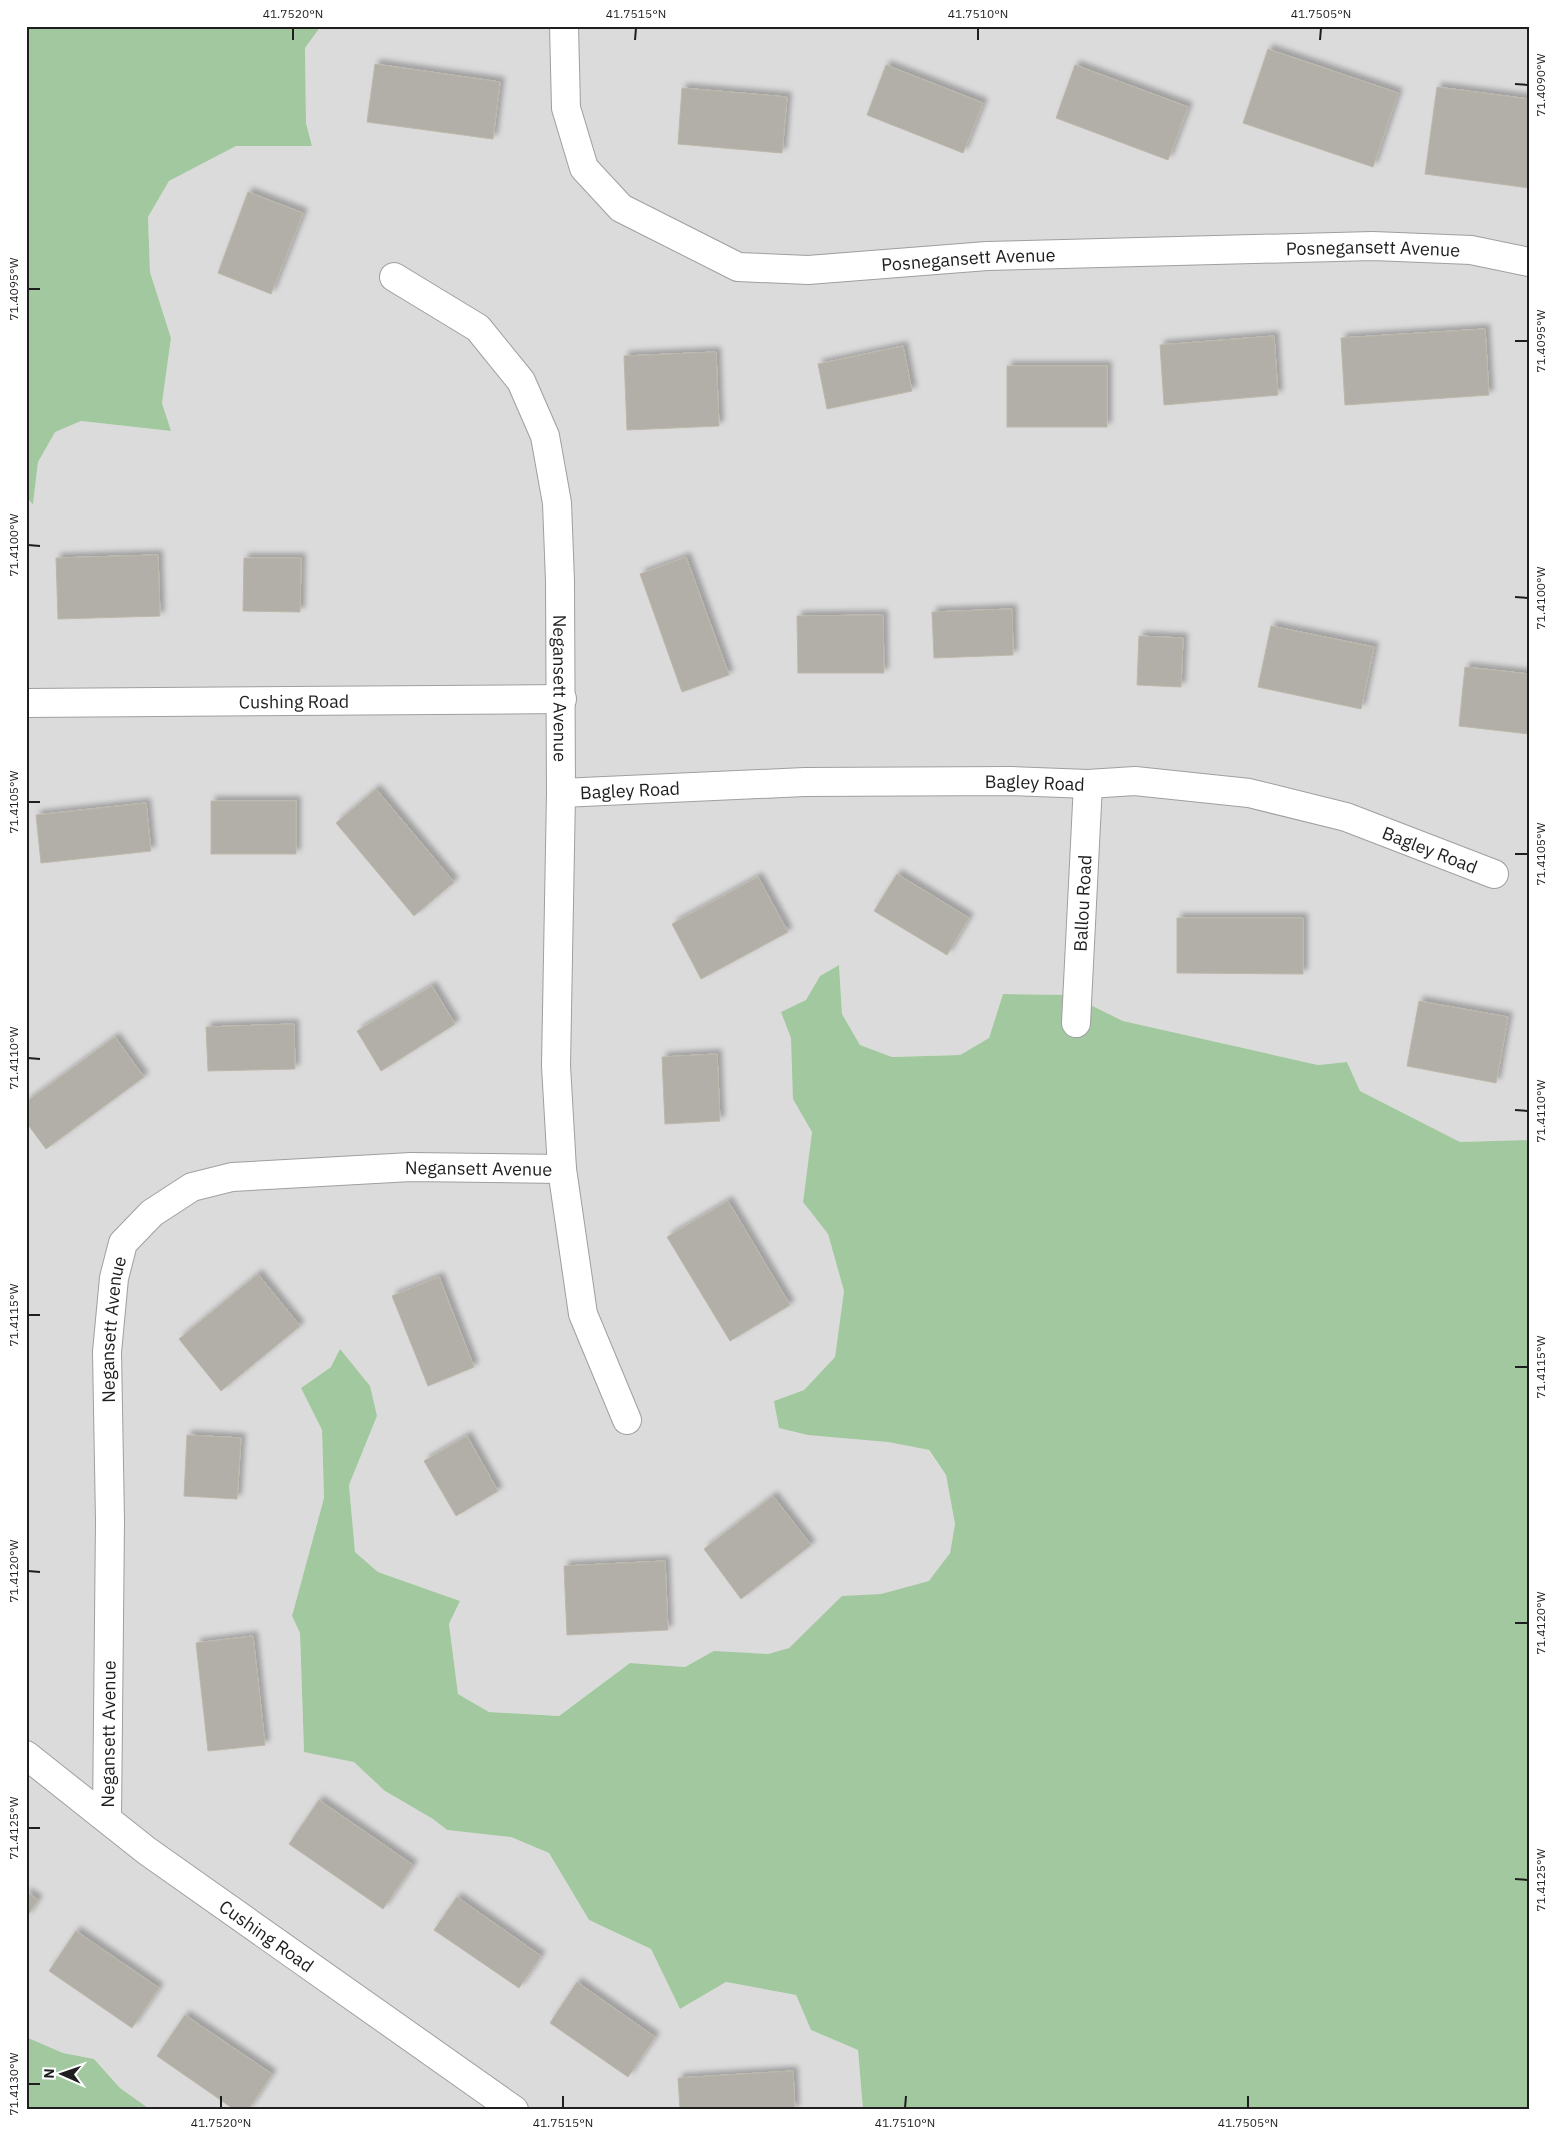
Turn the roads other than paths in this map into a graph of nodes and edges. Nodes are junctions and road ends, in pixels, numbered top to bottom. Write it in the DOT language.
graph roads {
  1 [pos="564,26"];
  2 [pos="1529,262"];
  3 [pos="394,277"];
  4 [pos="562,699"];
  5 [pos="26,703"];
  6 [pos="1088,784"];
  7 [pos="561,793"];
  8 [pos="1494,874"];
  9 [pos="1076,1022"];
  10 [pos="562,1169"];
  11 [pos="627,1420"];
  12 [pos="26,1755"];
  13 [pos="108,1818"];
  14 [pos="514,2110"];
  1 -- 2 [label="street, Posnegansett Avenue"];
  3 -- 4 [label="street, Negansett Avenue"];
  4 -- 5 [label="street, Cushing Road"];
  4 -- 7 [label="street, Negansett Avenue"];
  6 -- 7 [label="street, Bagley Road"];
  6 -- 8 [label="street, Bagley Road"];
  6 -- 9 [label="street, Ballou Road"];
  7 -- 10 [label="street, Negansett Avenue"];
  10 -- 11 [label="street, Negansett Avenue"];
  10 -- 13 [label="street, Negansett Avenue"];
  12 -- 13 [label="street, Cushing Road"];
  13 -- 14 [label="street, Cushing Road"];
}
